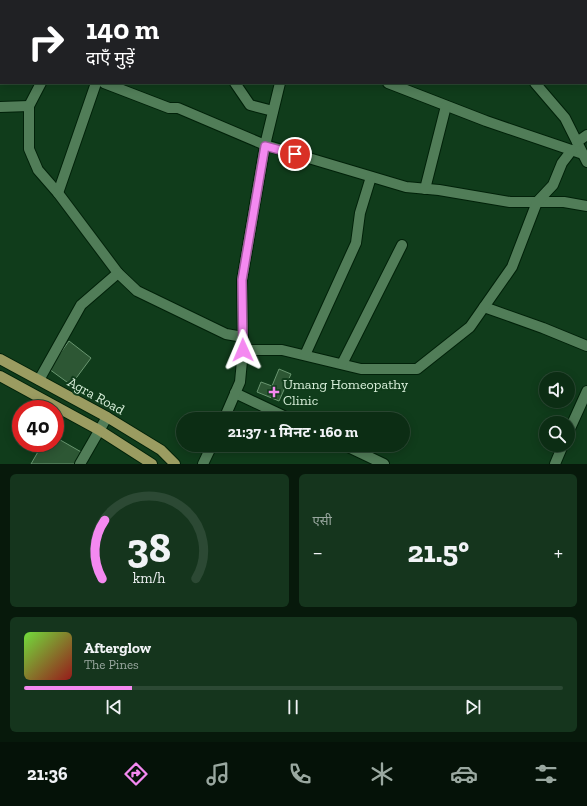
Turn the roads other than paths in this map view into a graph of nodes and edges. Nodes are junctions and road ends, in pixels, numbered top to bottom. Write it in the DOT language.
graph roads {
  1 [pos="40,84"];
  2 [pos="96,84"];
  3 [pos="107,84"];
  4 [pos="236,84"];
  5 [pos="280,84"];
  6 [pos="391,84"];
  7 [pos="536,84"];
  8 [pos="29,106"];
  9 [pos="446,106"];
  10 [pos="0,107"];
  11 [pos="273,111"];
  12 [pos="587,134"];
  13 [pos="265,146"];
  14 [pos="575,146"];
  15 [pos="585,158"];
  16 [pos="371,177"];
  17 [pos="425,189"];
  18 [pos="58,193"];
  19 [pos="537,202"];
  20 [pos="587,206"];
  21 [pos="402,245"];
  22 [pos="118,273"];
  23 [pos="484,307"];
  24 [pos="243,337"];
  25 [pos="587,346"];
  26 [pos="243,350"];
  27 [pos="305,355"];
  28 [pos="0,359"];
  29 [pos="342,364"];
  30 [pos="0,376"];
  31 [pos="39,380"];
  32 [pos="587,390"];
  33 [pos="235,393"];
  34 [pos="227,412"];
  35 [pos="275,412"];
  36 [pos="107,417"];
  37 [pos="575,417"];
  38 [pos="99,430"];
  39 [pos="209,452"];
  40 [pos="359,452"];
  41 [pos="560,452"];
  42 [pos="80,464"];
  43 [pos="152,464"];
  44 [pos="175,464"];
  45 [pos="204,464"];
  46 [pos="384,464"];
  47 [pos="555,464"];
  1 -- 8 [label="street"];
  2 -- 18 [label="street"];
  3 -- 13 [label="street"];
  4 -- 11 [label="street"];
  5 -- 11 [label="street"];
  6 -- 9 [label="street"];
  7 -- 14 [label="street"];
  8 -- 10 [label="street"];
  8 -- 18 [label="street"];
  9 -- 14 [label="street"];
  9 -- 17 [label="street"];
  11 -- 13 [label="street"];
  12 -- 14 [label="street"];
  13 -- 16 [label="street"];
  13 -- 24 [label="street"];
  14 -- 15 [label="street"];
  14 -- 19 [label="street"];
  16 -- 17 [label="street"];
  16 -- 27 [label="street"];
  17 -- 19 [label="street"];
  18 -- 22 [label="street"];
  19 -- 20 [label="street"];
  19 -- 23 [label="street"];
  21 -- 29 [label="street"];
  22 -- 24 [label="street"];
  22 -- 31 [label="street"];
  23 -- 25 [label="street"];
  23 -- 29 [label="street"];
  24 -- 26 [label="street"];
  26 -- 27 [label="street"];
  26 -- 33 [label="street"];
  27 -- 29 [label="street"];
  28 -- 31 [label="main road, Agra Road"];
  30 -- 38 [label="main road, Agra Road"];
  31 -- 36 [label="main road, Agra Road"];
  32 -- 37 [label="street"];
  33 -- 34 [label="street"];
  33 -- 35 [label="street"];
  36 -- 38 [label="street"];
  36 -- 44 [label="main road, Agra Road"];
  38 -- 42 [label="street"];
  38 -- 43 [label="main road, Agra Road"];
  39 -- 45 [label="street"];
  40 -- 46 [label="street"];
  41 -- 47 [label="street"];
}
